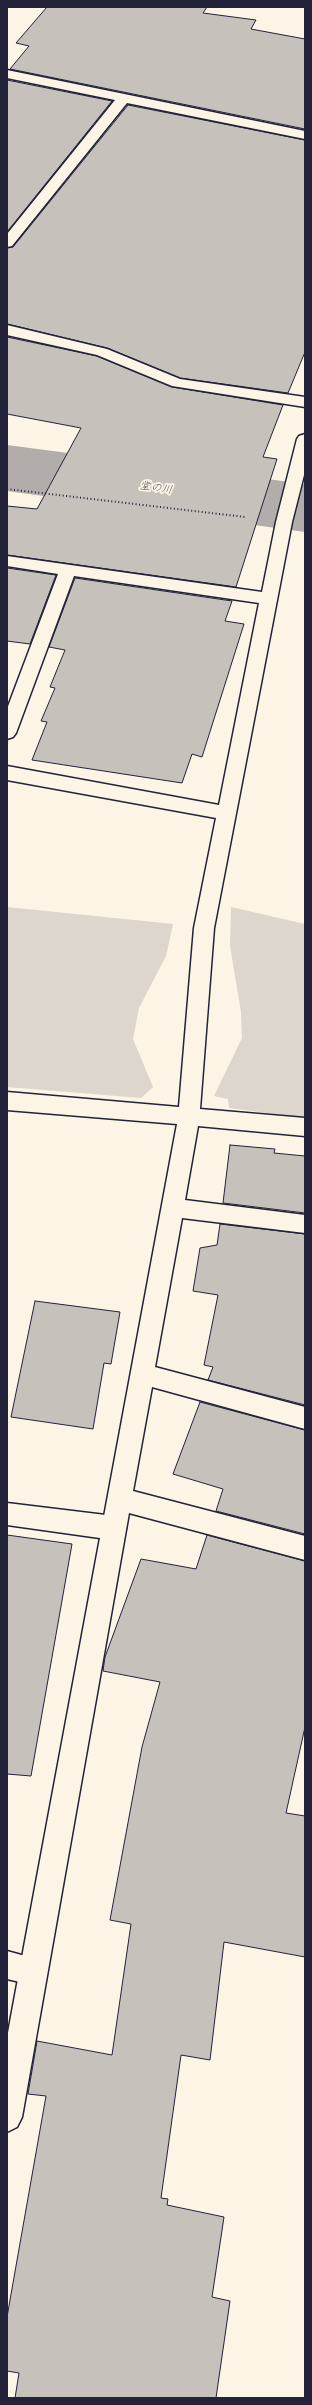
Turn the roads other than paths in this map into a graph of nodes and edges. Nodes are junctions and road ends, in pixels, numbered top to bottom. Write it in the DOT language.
graph roads {
  1 [pos="7,74"];
  2 [pos="124,98"];
  3 [pos="305,135"];
  4 [pos="7,242"];
  5 [pos="7,330"];
  6 [pos="305,402"];
  7 [pos="305,439"];
  8 [pos="299,489"];
  9 [pos="7,561"];
  10 [pos="68,570"];
  11 [pos="270,599"];
  12 [pos="7,733"];
  13 [pos="7,773"];
  14 [pos="227,813"];
  15 [pos="7,1101"];
  16 [pos="189,1118"];
  17 [pos="305,1127"];
  18 [pos="172,1208"];
  19 [pos="305,1224"];
  20 [pos="142,1374"];
  21 [pos="305,1418"];
  22 [pos="120,1499"];
  23 [pos="7,1514"];
  24 [pos="114,1528"];
  25 [pos="305,1548"];
  26 [pos="7,1965"];
  27 [pos="33,1971"];
  28 [pos="7,2117"];
  1 -- 2 [label="street"];
  2 -- 3 [label="street"];
  2 -- 4 [label="street"];
  5 -- 6 [label="street"];
  7 -- 8 [label="street"];
  8 -- 11 [label="street"];
  9 -- 10 [label="street"];
  10 -- 11 [label="street"];
  10 -- 12 [label="street"];
  11 -- 14 [label="street"];
  13 -- 14 [label="street"];
  14 -- 16 [label="street"];
  15 -- 16 [label="street"];
  16 -- 17 [label="street"];
  16 -- 18 [label="street"];
  18 -- 19 [label="street"];
  18 -- 20 [label="street"];
  20 -- 21 [label="street"];
  20 -- 22 [label="street"];
  22 -- 24 [label="street"];
  22 -- 25 [label="street"];
  23 -- 24 [label="street"];
  24 -- 27 [label="street"];
  26 -- 27 [label="street"];
  27 -- 28 [label="street"];
}
